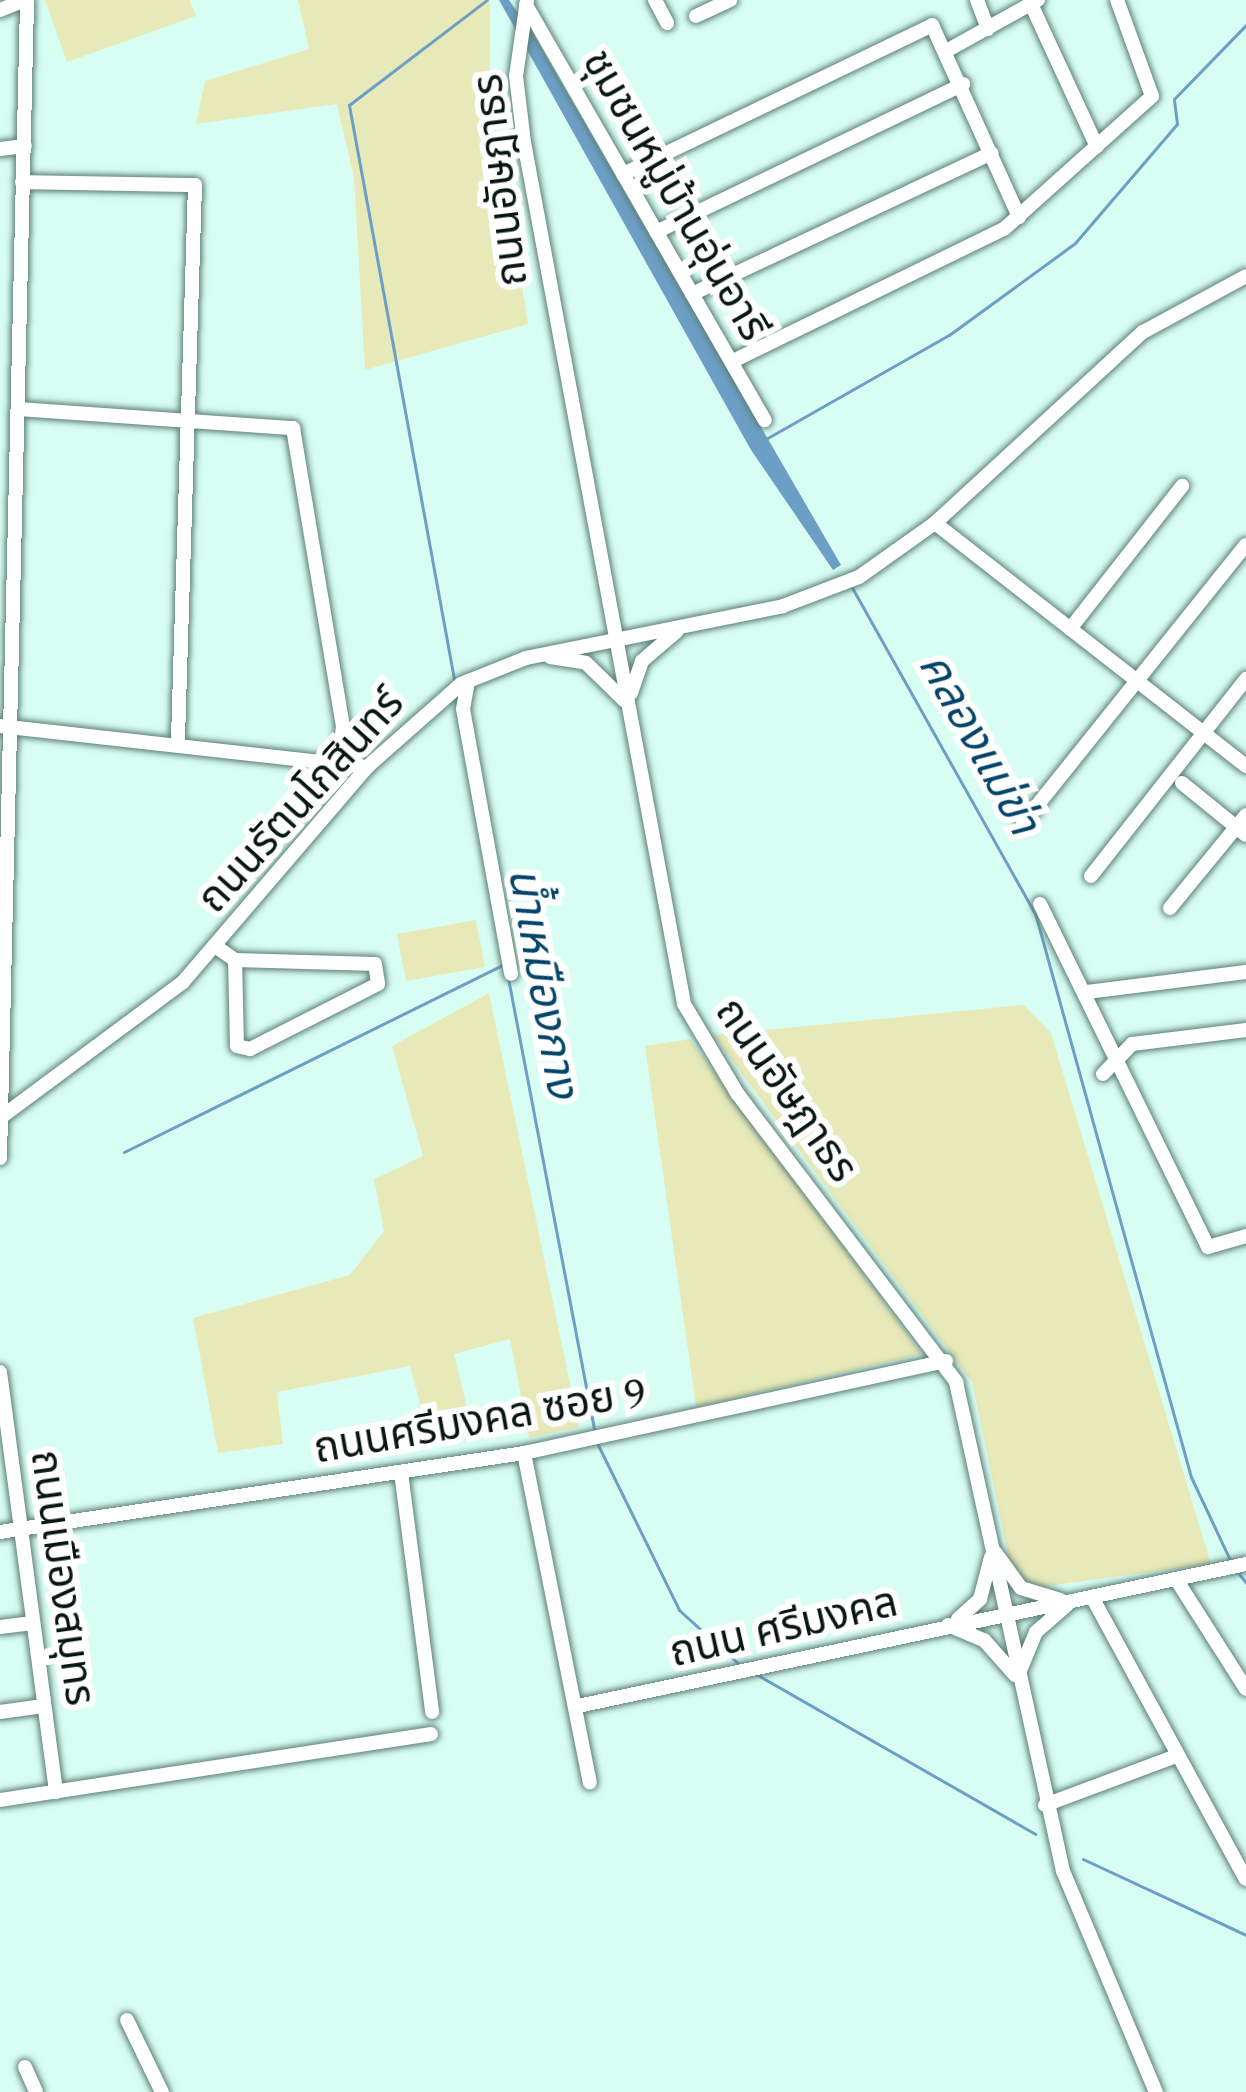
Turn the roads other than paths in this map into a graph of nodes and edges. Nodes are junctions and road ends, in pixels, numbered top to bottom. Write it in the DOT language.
graph roads {
  1 [pos="26,0"];
  2 [pos="656,0"];
  3 [pos="730,0"];
  4 [pos="977,0"];
  5 [pos="1117,0"];
  6 [pos="1035,2"];
  7 [pos="525,8"];
  8 [pos="0,10"];
  9 [pos="697,16"];
  10 [pos="668,23"];
  11 [pos="988,28"];
  12 [pos="947,50"];
  13 [pos="963,84"];
  14 [pos="25,146"];
  15 [pos="1097,147"];
  16 [pos="0,149"];
  17 [pos="992,153"];
  18 [pos="623,174"];
  19 [pos="22,182"];
  20 [pos="1018,217"];
  21 [pos="656,232"];
  22 [pos="1246,276"];
  23 [pos="692,294"];
  24 [pos="733,361"];
  25 [pos="18,409"];
  26 [pos="188,417"];
  27 [pos="765,420"];
  28 [pos="1181,486"];
  29 [pos="7,506"];
  30 [pos="935,523"];
  31 [pos="1246,545"];
  32 [pos="686,626"];
  33 [pos="1070,629"];
  34 [pos="617,639"];
  35 [pos="533,656"];
  36 [pos="1246,679"];
  37 [pos="1137,681"];
  38 [pos="464,683"];
  39 [pos="629,706"];
  40 [pos="3,726"];
  41 [pos="1204,733"];
  42 [pos="178,738"];
  43 [pos="339,759"];
  44 [pos="367,766"];
  45 [pos="1246,766"];
  46 [pos="1181,783"];
  47 [pos="1023,824"];
  48 [pos="1243,825"];
  49 [pos="1091,876"];
  50 [pos="1040,904"];
  51 [pos="1170,908"];
  52 [pos="215,946"];
  53 [pos="235,959"];
  54 [pos="1246,972"];
  55 [pos="511,974"];
  56 [pos="1087,992"];
  57 [pos="1246,1030"];
  58 [pos="1119,1052"];
  59 [pos="1103,1074"];
  60 [pos="0,1118"];
  61 [pos="0,1158"];
  62 [pos="1246,1236"];
  63 [pos="946,1361"];
  64 [pos="0,1372"];
  65 [pos="4,1436"];
  66 [pos="524,1453"];
  67 [pos="401,1472"];
  68 [pos="21,1528"];
  69 [pos="0,1532"];
  70 [pos="992,1548"];
  71 [pos="1246,1564"];
  72 [pos="1176,1580"];
  73 [pos="1092,1598"];
  74 [pos="1071,1602"];
  75 [pos="1004,1612"];
  76 [pos="33,1623"];
  77 [pos="948,1625"];
  78 [pos="0,1627"];
  79 [pos="1017,1678"];
  80 [pos="1246,1689"];
  81 [pos="44,1706"];
  82 [pos="578,1706"];
  83 [pos="0,1712"];
  84 [pos="432,1712"];
  85 [pos="431,1734"];
  86 [pos="1176,1756"];
  87 [pos="590,1782"];
  88 [pos="56,1792"];
  89 [pos="0,1800"];
  90 [pos="1045,1805"];
  91 [pos="1246,1879"];
  92 [pos="127,2020"];
  93 [pos="25,2067"];
  94 [pos="159,2088"];
  95 [pos="36,2092"];
  96 [pos="140,2092"];
  97 [pos="1156,2092"];
  1 -- 8 [label="street"];
  1 -- 14 [label="street"];
  2 -- 10 [label="street"];
  3 -- 9 [label="street"];
  4 -- 11 [label="street"];
  5 -- 15 [label="street"];
  6 -- 11 [label="street"];
  6 -- 15 [label="street"];
  7 -- 18 [label="street, ชุมชนหมู่บ้านอุ่นอารี"];
  7 -- 34 [label="street, ถนนอัษฎาธร"];
  11 -- 12 [label="street"];
  12 -- 13 [label="street"];
  12 -- 18 [label="street"];
  13 -- 17 [label="street"];
  13 -- 21 [label="street"];
  14 -- 16 [label="street"];
  14 -- 19 [label="street"];
  15 -- 20 [label="street"];
  17 -- 20 [label="street"];
  17 -- 23 [label="street"];
  18 -- 21 [label="street, ชุมชนหมู่บ้านอุ่นอารี"];
  19 -- 25 [label="street"];
  19 -- 26 [label="street"];
  20 -- 24 [label="street"];
  21 -- 23 [label="street, ชุมชนหมู่บ้านอุ่นอารี"];
  22 -- 30 [label="street"];
  23 -- 24 [label="street, ชุมชนหมู่บ้านอุ่นอารี"];
  24 -- 27 [label="street, ชุมชนหมู่บ้านอุ่นอารี"];
  25 -- 26 [label="street"];
  25 -- 29 [label="street"];
  26 -- 42 [label="street"];
  26 -- 43 [label="street"];
  28 -- 33 [label="street"];
  29 -- 40 [label="street"];
  30 -- 32 [label="street, ถนนรัตนโกสินทร์"];
  30 -- 33 [label="street"];
  31 -- 37 [label="street"];
  32 -- 34 [label="street, ถนนรัตนโกสินทร์"];
  32 -- 39 [label="street"];
  33 -- 37 [label="street"];
  34 -- 35 [label="street, ถนนรัตนโกสินทร์"];
  34 -- 39 [label="street, ถนนอัษฎาธร"];
  35 -- 38 [label="street, ถนนรัตนโกสินทร์"];
  35 -- 39 [label="street"];
  36 -- 41 [label="street"];
  37 -- 41 [label="street"];
  37 -- 47 [label="street"];
  38 -- 44 [label="street, ถนนรัตนโกสินทร์"];
  38 -- 55 [label="street"];
  39 -- 63 [label="street, ถนนอัษฎาธร"];
  40 -- 42 [label="street"];
  40 -- 60 [label="street"];
  41 -- 45 [label="street"];
  41 -- 49 [label="street"];
  42 -- 43 [label="street"];
  43 -- 44 [label="street"];
  44 -- 52 [label="street, ถนนรัตนโกสินทร์"];
  46 -- 48 [label="street"];
  48 -- 51 [label="street"];
  50 -- 56 [label="street"];
  52 -- 53 [label="street"];
  52 -- 60 [label="street, ถนนรัตนโกสินทร์"];
  53 -- 53 [label="street"];
  54 -- 56 [label="street"];
  56 -- 58 [label="street"];
  57 -- 58 [label="street"];
  58 -- 59 [label="street"];
  58 -- 62 [label="street"];
  60 -- 61 [label="street"];
  63 -- 66 [label="street, ถนนศรีมงคล ซอย 9"];
  63 -- 70 [label="street, ถนนอัษฎาธร"];
  64 -- 65 [label="street, ถนนเมืองสมุทร"];
  65 -- 68 [label="street, ถนนเมืองสมุทร"];
  66 -- 67 [label="street, ถนนศรีมงคล ซอย 9"];
  66 -- 82 [label="street"];
  67 -- 68 [label="street, ถนนศรีมงคล ซอย 9"];
  67 -- 84 [label="street"];
  68 -- 69 [label="street, ถนนศรีมงคล ซอย 9"];
  68 -- 76 [label="street, ถนนเมืองสมุทร"];
  70 -- 74 [label="street"];
  70 -- 75 [label="street, ถนนอัษฎาธร"];
  70 -- 77 [label="street"];
  71 -- 72 [label="street, ถนน ศรีมงคล"];
  72 -- 73 [label="street, ถนน ศรีมงคล"];
  72 -- 80 [label="street"];
  73 -- 74 [label="street, ถนน ศรีมงคล"];
  73 -- 86 [label="street"];
  74 -- 75 [label="street, ถนน ศรีมงคล"];
  74 -- 79 [label="street"];
  75 -- 77 [label="street, ถนน ศรีมงคล"];
  75 -- 79 [label="street, ถนนอัษฎาธร"];
  76 -- 78 [label="street"];
  76 -- 81 [label="street, ถนนเมืองสมุทร"];
  77 -- 79 [label="street"];
  77 -- 82 [label="street, ถนน ศรีมงคล"];
  79 -- 90 [label="street, ถนนอัษฎาธร"];
  81 -- 83 [label="street"];
  81 -- 88 [label="street, ถนนเมืองสมุทร"];
  82 -- 87 [label="street"];
  85 -- 88 [label="street"];
  86 -- 90 [label="street"];
  86 -- 91 [label="street"];
  88 -- 89 [label="street"];
  90 -- 97 [label="street, ถนนอัษฎาธร"];
  92 -- 94 [label="street"];
  93 -- 95 [label="street"];
  94 -- 96 [label="street"];
}
